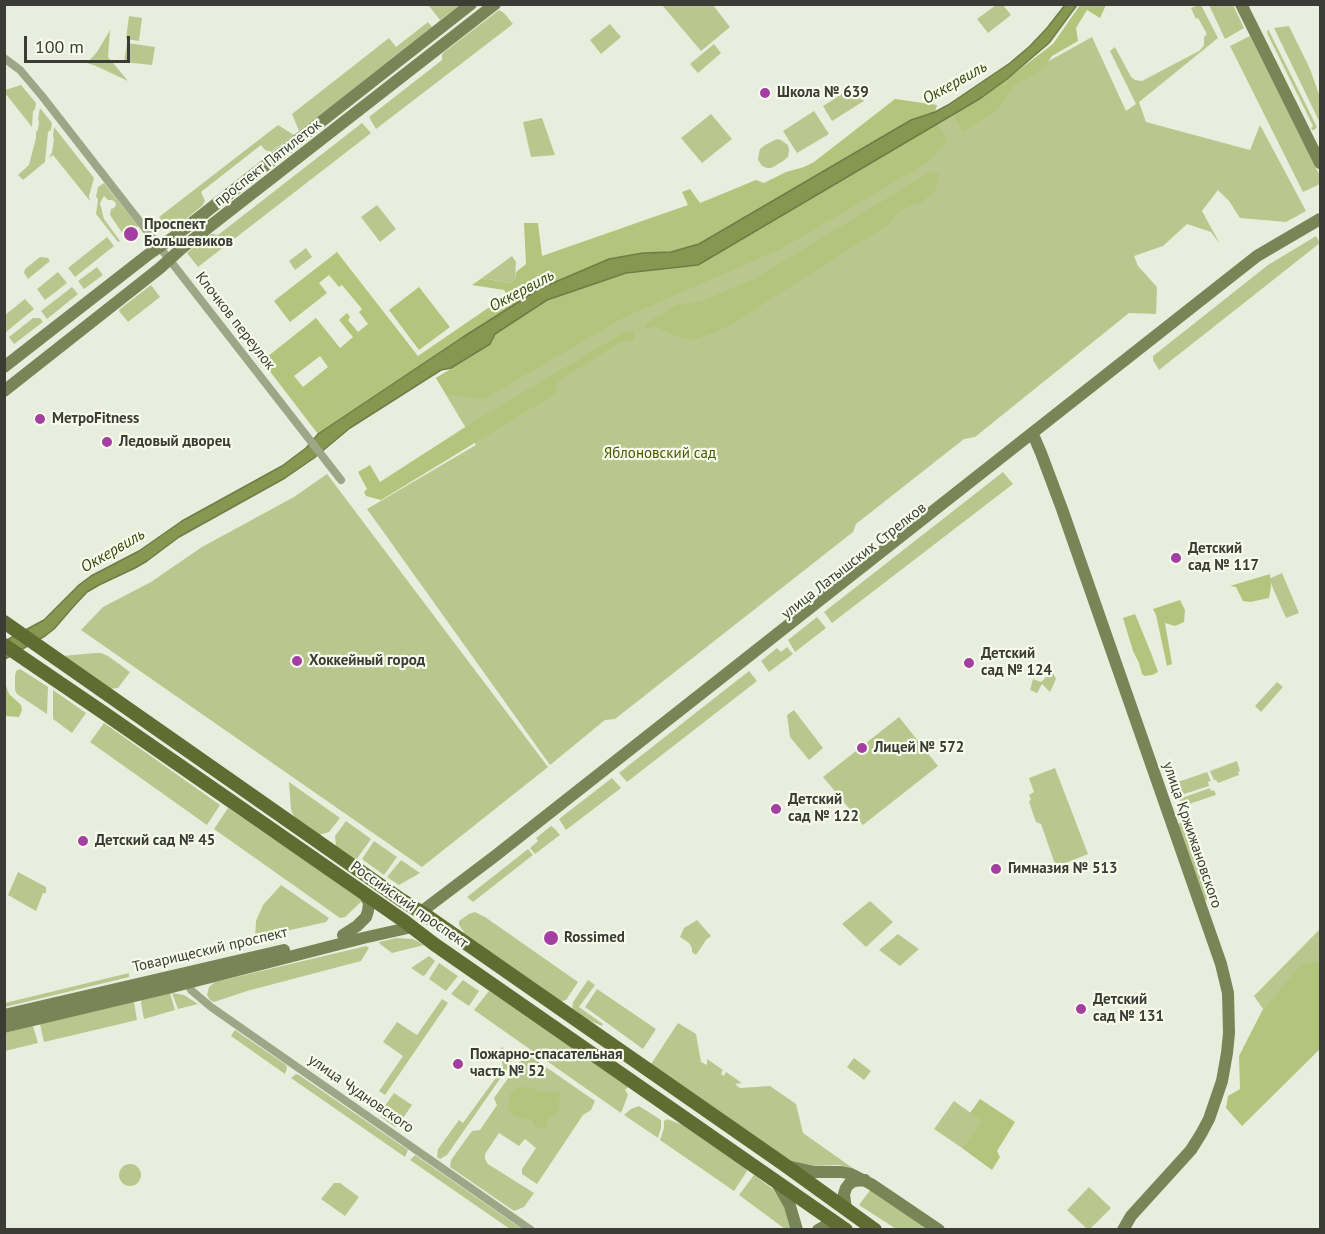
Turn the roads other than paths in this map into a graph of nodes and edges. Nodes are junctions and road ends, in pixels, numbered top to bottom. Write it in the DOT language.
graph roads {
  1 [pos="471,4"];
  2 [pos="495,4"];
  3 [pos="1241,4"];
  4 [pos="1248,4"];
  5 [pos="4,58"];
  6 [pos="1320,150"];
  7 [pos="1320,162"];
  8 [pos="1320,219"];
  9 [pos="1320,227"];
  10 [pos="159,247"];
  11 [pos="169,260"];
  12 [pos="4,368"];
  13 [pos="4,391"];
  14 [pos="1033,437"];
  15 [pos="341,480"];
  16 [pos="8,624"];
  17 [pos="4,645"];
  18 [pos="364,893"];
  19 [pos="424,914"];
  20 [pos="408,924"];
  21 [pos="343,935"];
  22 [pos="186,978"];
  23 [pos="4,1015"];
  24 [pos="4,1027"];
  25 [pos="786,1166"];
  26 [pos="776,1180"];
  27 [pos="866,1180"];
  28 [pos="850,1212"];
  29 [pos="843,1227"];
  30 [pos="531,1230"];
  31 [pos="797,1230"];
  32 [pos="818,1230"];
  33 [pos="875,1230"];
  34 [pos="939,1230"];
  35 [pos="1122,1230"];
  1 -- 10 [label="street, проспект Пятилеток"];
  2 -- 11 [label="street, проспект Пятилеток"];
  3 -- 7 [label="street"];
  4 -- 6 [label="street"];
  5 -- 10 [label="street, Клочков переулок"];
  8 -- 14 [label="street, улица Латышских Стрелков"];
  9 -- 14 [label="street, улица Латышских Стрелков"];
  10 -- 11 [label="street, Клочков переулок"];
  10 -- 12 [label="street, проспект Пятилеток"];
  11 -- 13 [label="street, проспект Пятилеток"];
  11 -- 15 [label="street, Клочков переулок"];
  14 -- 19 [label="street, улица Латышских Стрелков"];
  14 -- 35 [label="street, улица Кржижановского"];
  16 -- 19 [label="main road, Российский проспект"];
  17 -- 18 [label="main road, Российский проспект"];
  18 -- 20 [label="main road, Российский проспект"];
  18 -- 21 [label="street"];
  19 -- 20 [label="main road, улица Латышских Стрелков"];
  19 -- 25 [label="main road, Российский проспект"];
  20 -- 21 [label="street, Товарищеский проспект"];
  20 -- 22 [label="street, Товарищеский проспект"];
  20 -- 26 [label="main road, Российский проспект"];
  21 -- 22 [label="street, Товарищеский проспект"];
  22 -- 23 [label="street, Товарищеский проспект"];
  22 -- 24 [label="street, Товарищеский проспект"];
  22 -- 30 [label="street, улица Чудновского"];
  25 -- 27 [label="street, Российский проспект"];
  25 -- 28 [label="main road, Российский проспект"];
  26 -- 29 [label="main road, Российский проспект"];
  26 -- 31 [label="street, Российский проспект"];
  27 -- 28 [label="street"];
  27 -- 34 [label="street, Российский проспект"];
  28 -- 33 [label="main road, Российский проспект"];
  29 -- 32 [label="street, Российский проспект"];
}
